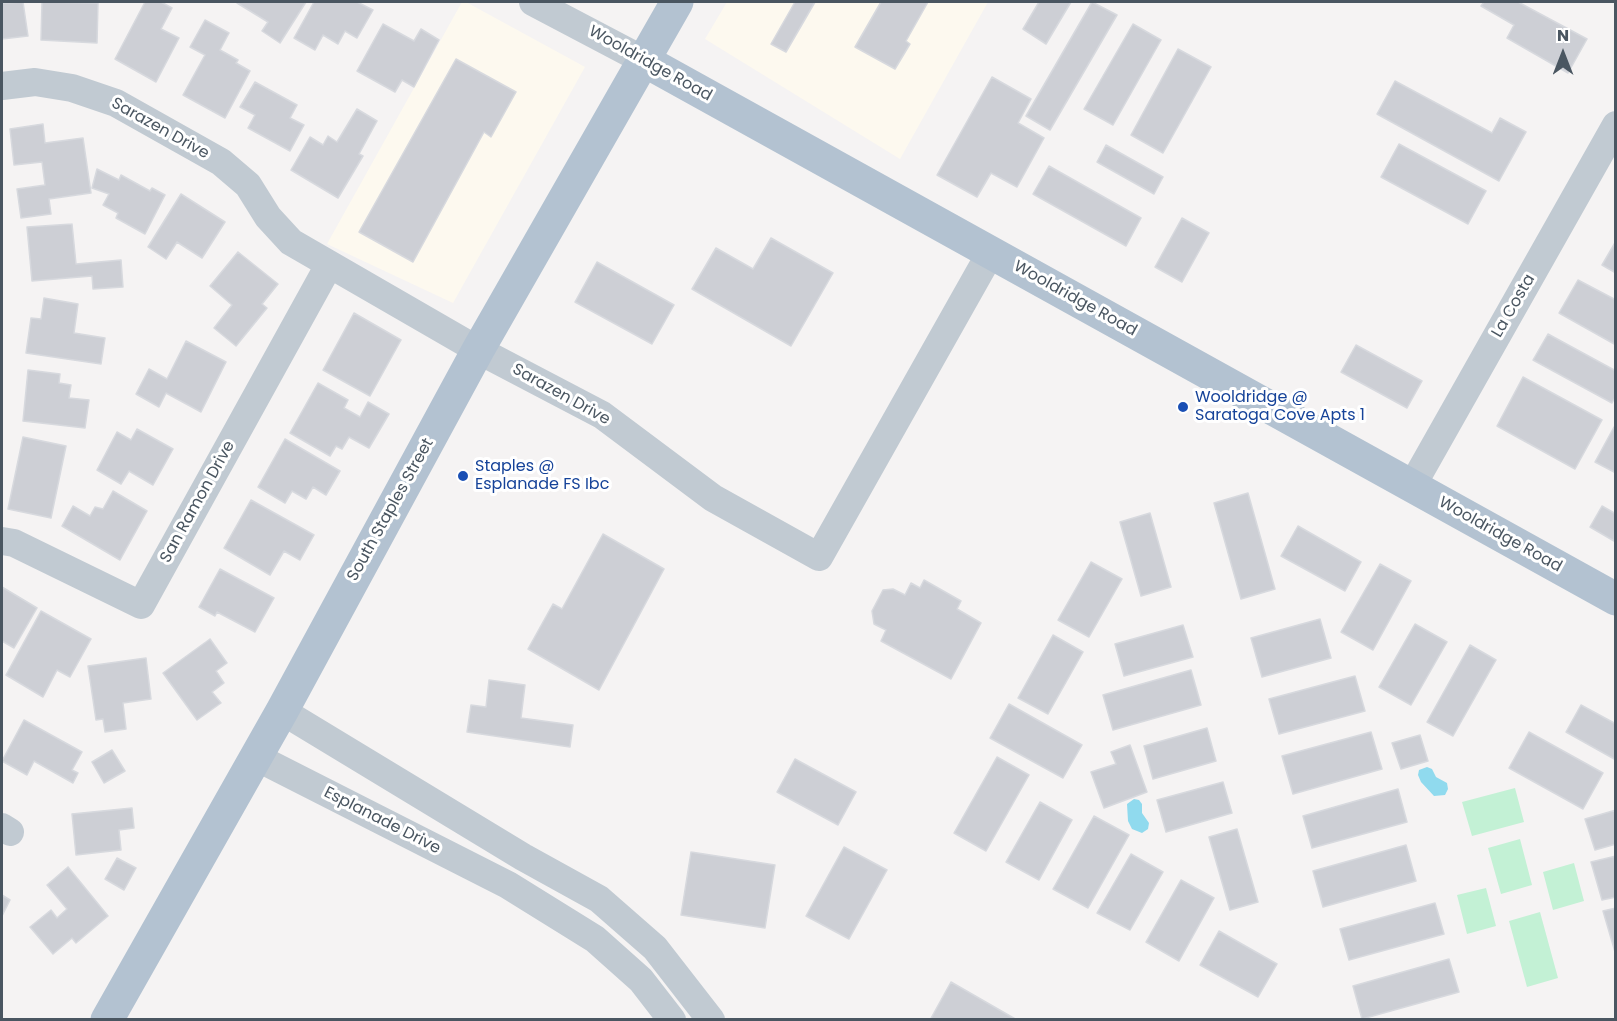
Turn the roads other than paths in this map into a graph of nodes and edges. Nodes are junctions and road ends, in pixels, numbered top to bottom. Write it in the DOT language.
graph roads {
  1 [pos="533,2"];
  2 [pos="677,2"];
  3 [pos="645,61"];
  4 [pos="2,86"];
  5 [pos="1616,125"];
  6 [pos="991,252"];
  7 [pos="329,265"];
  8 [pos="478,350"];
  9 [pos="1412,486"];
  10 [pos="2,541"];
  11 [pos="1616,599"];
  12 [pos="282,711"];
  13 [pos="256,757"];
  14 [pos="523,857"];
  15 [pos="507,885"];
  16 [pos="683,983"];
  17 [pos="665,1010"];
  18 [pos="106,1020"];
  19 [pos="711,1020"];
  1 -- 3 [label="street, Wooldridge Road"];
  2 -- 3 [label="main road, South Staples Street"];
  3 -- 6 [label="main road, Wooldridge Road"];
  3 -- 8 [label="main road, South Staples Street"];
  4 -- 7 [label="street, Sarazen Drive"];
  5 -- 9 [label="street, La Costa"];
  6 -- 8 [label="street, Sarazen Drive"];
  6 -- 9 [label="main road, Wooldridge Road"];
  7 -- 8 [label="street, Sarazen Drive"];
  7 -- 10 [label="street, San Ramon Drive"];
  8 -- 12 [label="main road, South Staples Street"];
  9 -- 11 [label="main road, Wooldridge Road"];
  12 -- 13 [label="main road, South Staples Street"];
  12 -- 14 [label="street"];
  13 -- 15 [label="street, Esplanade Drive"];
  13 -- 18 [label="main road, South Staples Street"];
  14 -- 15 [label="street"];
  14 -- 16 [label="street"];
  15 -- 17 [label="street, Esplanade Drive"];
  16 -- 17 [label="street, Esplanade Drive"];
  16 -- 19 [label="street"];
}
